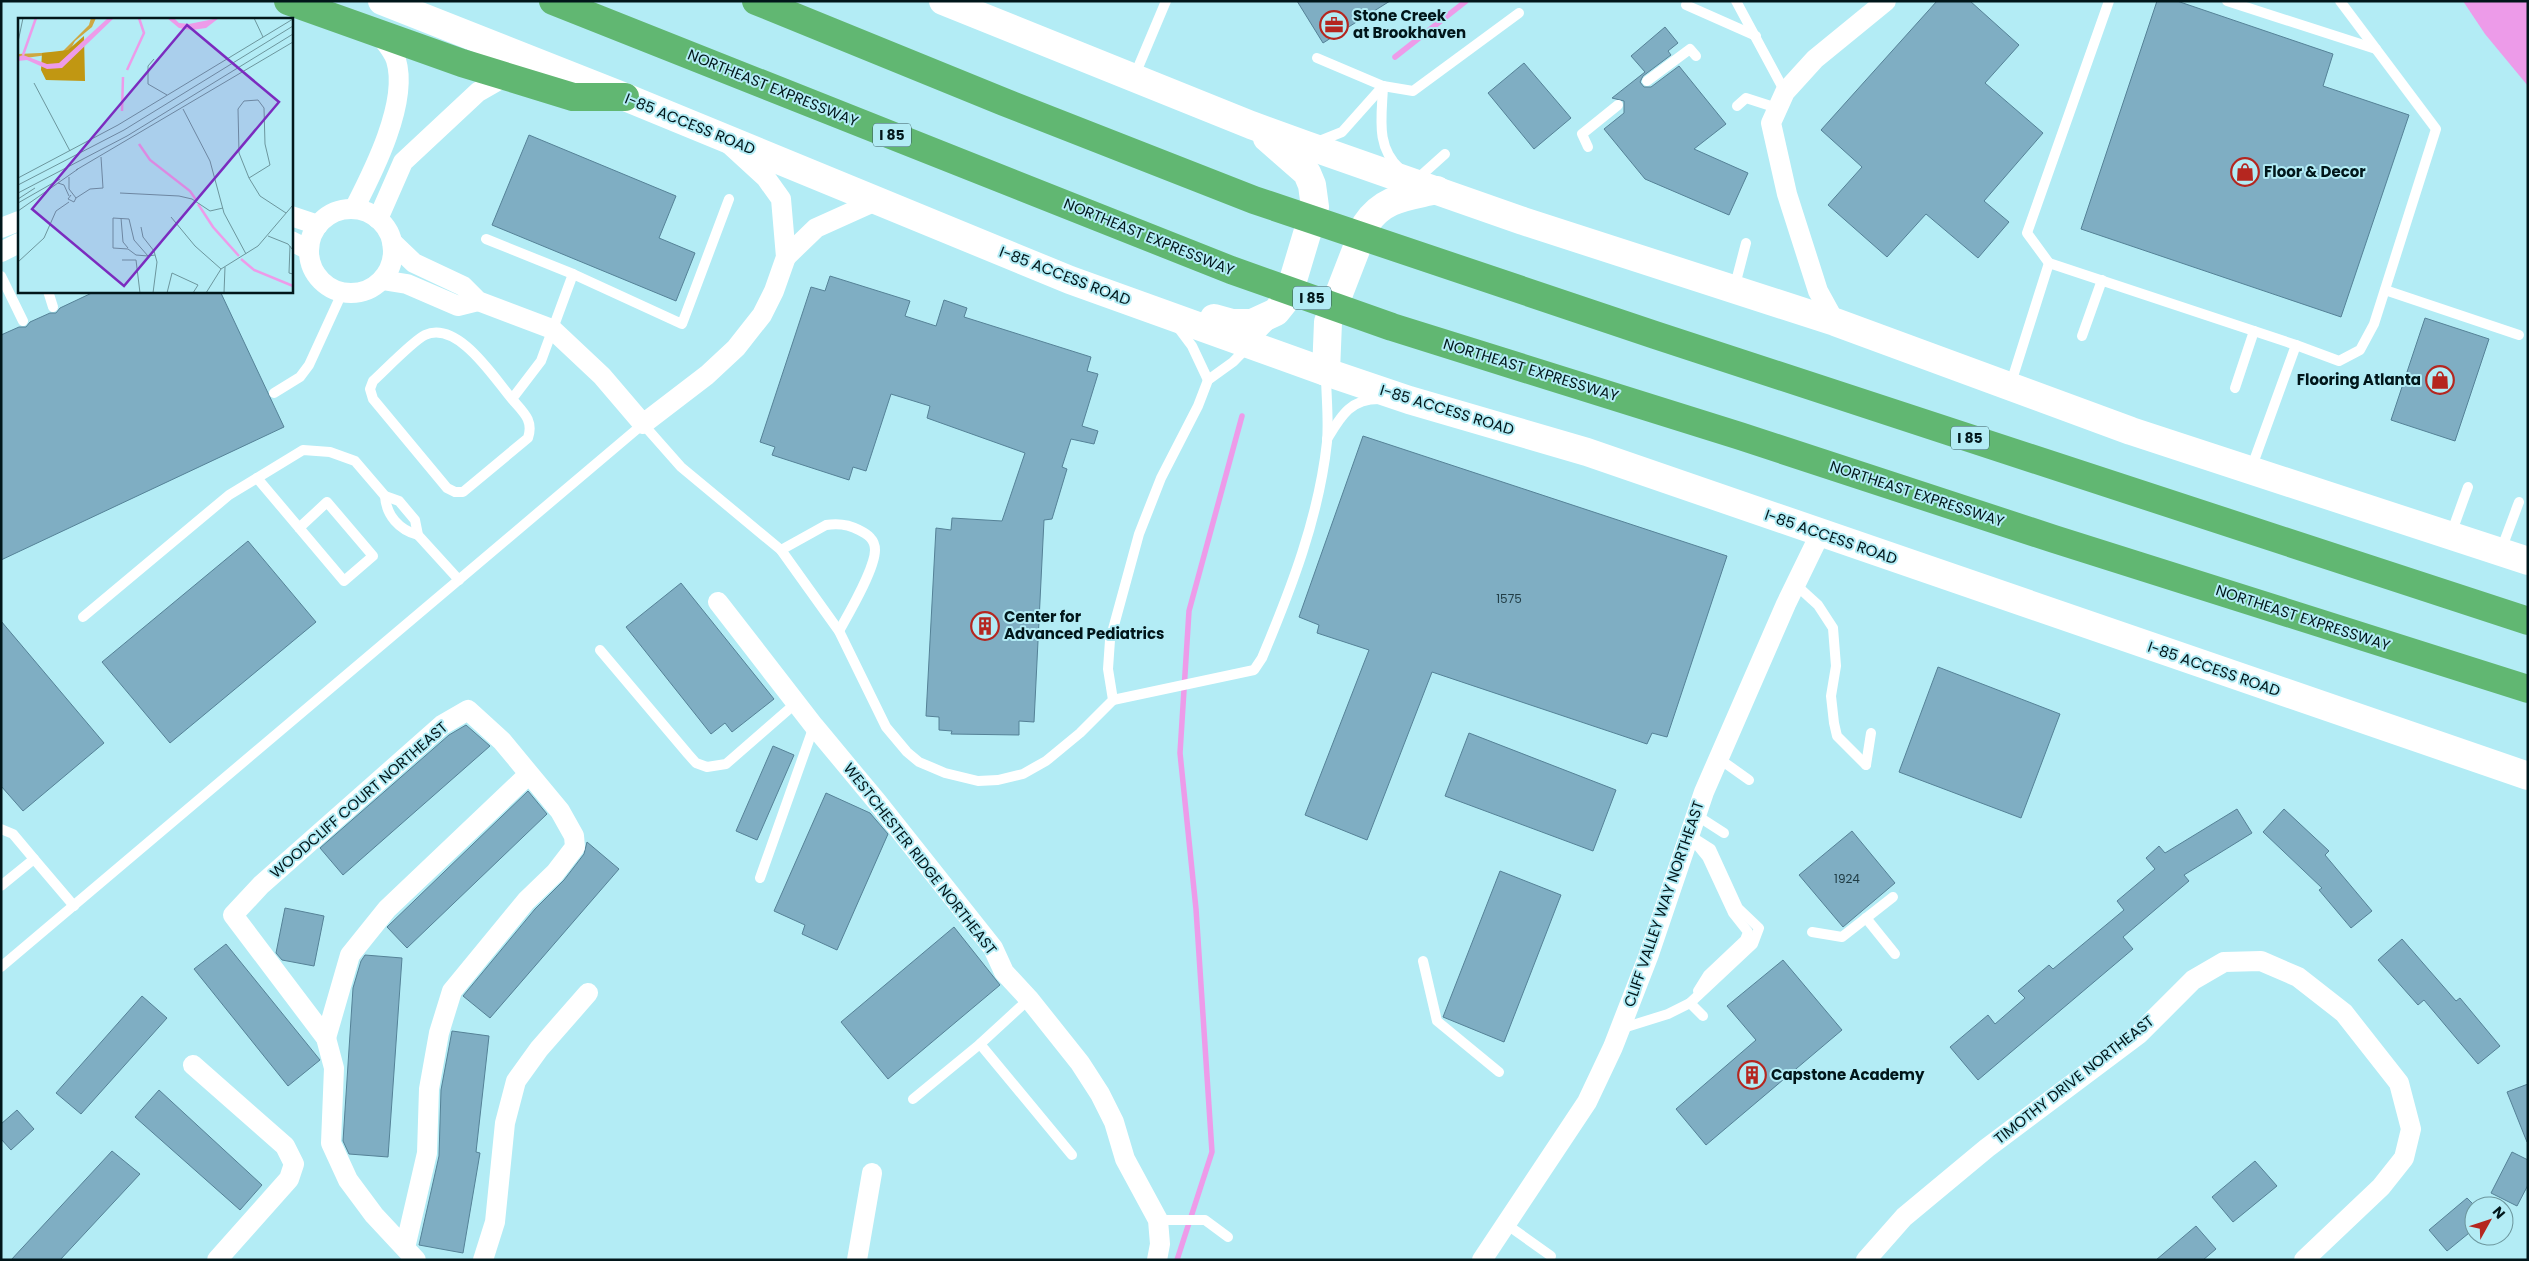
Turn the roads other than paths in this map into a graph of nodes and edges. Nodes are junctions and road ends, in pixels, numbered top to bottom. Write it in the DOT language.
graph roads {
  1 [pos="288,1"];
  2 [pos="382,1"];
  3 [pos="553,1"];
  4 [pos="756,1"];
  5 [pos="943,1"];
  6 [pos="1166,1"];
  7 [pos="1736,1"];
  8 [pos="1886,1"];
  9 [pos="2109,1"];
  10 [pos="2227,1"];
  11 [pos="2340,1"];
  12 [pos="1686,5"];
  13 [pos="1519,13"];
  14 [pos="377,31"];
  15 [pos="1757,37"];
  16 [pos="2376,49"];
  17 [pos="1696,56"];
  18 [pos="1317,58"];
  19 [pos="506,76"];
  20 [pos="1134,78"];
  21 [pos="1647,81"];
  22 [pos="1383,86"];
  23 [pos="625,97"];
  24 [pos="1781,100"];
  25 [pos="1618,105"];
  26 [pos="1737,106"];
  27 [pos="1251,125"];
  28 [pos="721,137"];
  29 [pos="1306,145"];
  30 [pos="1588,147"];
  31 [pos="1445,154"];
  32 [pos="1426,186"];
  33 [pos="729,199"];
  34 [pos="876,201"];
  35 [pos="354,209"];
  36 [pos="292,216"];
  37 [pos="378,219"];
  38 [pos="18,221"];
  39 [pos="318,225"];
  40 [pos="1,228"];
  41 [pos="486,239"];
  42 [pos="292,242"];
  43 [pos="392,242"];
  44 [pos="1746,243"];
  45 [pos="18,244"];
  46 [pos="309,250"];
  47 [pos="1,252"];
  48 [pos="786,257"];
  49 [pos="2049,263"];
  50 [pos="573,274"];
  51 [pos="1,276"];
  52 [pos="382,280"];
  53 [pos="1070,280"];
  54 [pos="2102,280"];
  55 [pos="1734,290"];
  56 [pos="2384,290"];
  57 [pos="48,292"];
  58 [pos="342,293"];
  59 [pos="478,301"];
  60 [pos="53,307"];
  61 [pos="1276,312"];
  62 [pos="1168,315"];
  63 [pos="23,321"];
  64 [pos="1328,322"];
  65 [pos="1835,322"];
  66 [pos="552,329"];
  67 [pos="2254,332"];
  68 [pos="2082,336"];
  69 [pos="2518,336"];
  70 [pos="1252,344"];
  71 [pos="2296,345"];
  72 [pos="1326,372"];
  73 [pos="1208,380"];
  74 [pos="2010,386"];
  75 [pos="2235,388"];
  76 [pos="274,394"];
  77 [pos="512,399"];
  78 [pos="1409,400"];
  79 [pos="643,424"];
  80 [pos="1327,440"];
  81 [pos="2251,470"];
  82 [pos="257,478"];
  83 [pos="2468,487"];
  84 [pos="385,496"];
  85 [pos="2519,502"];
  86 [pos="299,528"];
  87 [pos="1820,534"];
  88 [pos="418,535"];
  89 [pos="2450,535"];
  90 [pos="781,550"];
  91 [pos="2500,552"];
  92 [pos="2528,560"];
  93 [pos="458,580"];
  94 [pos="1796,585"];
  95 [pos="718,602"];
  96 [pos="83,617"];
  97 [pos="2528,621"];
  98 [pos="839,630"];
  99 [pos="600,650"];
  100 [pos="2528,689"];
  101 [pos="1113,700"];
  102 [pos="796,703"];
  103 [pos="814,726"];
  104 [pos="1872,733"];
  105 [pos="1718,758"];
  106 [pos="528,775"];
  107 [pos="2528,776"];
  108 [pos="1749,780"];
  109 [pos="1696,815"];
  110 [pos="1,829"];
  111 [pos="1724,833"];
  112 [pos="1689,835"];
  113 [pos="34,859"];
  114 [pos="760,878"];
  115 [pos="1,886"];
  116 [pos="1893,897"];
  117 [pos="74,906"];
  118 [pos="1866,918"];
  119 [pos="1812,932"];
  120 [pos="1896,954"];
  121 [pos="1423,961"];
  122 [pos="1,968"];
  123 [pos="588,993"];
  124 [pos="1029,999"];
  125 [pos="1690,1003"];
  126 [pos="1703,1016"];
  127 [pos="1620,1029"];
  128 [pos="326,1038"];
  129 [pos="980,1044"];
  130 [pos="193,1064"];
  131 [pos="1499,1072"];
  132 [pos="913,1099"];
  133 [pos="1072,1155"];
  134 [pos="872,1173"];
  135 [pos="1158,1220"];
  136 [pos="1506,1224"];
  137 [pos="1228,1237"];
  138 [pos="410,1254"];
  139 [pos="1551,1256"];
  140 [pos="217,1260"];
  141 [pos="483,1260"];
  142 [pos="857,1260"];
  143 [pos="1157,1260"];
  144 [pos="1482,1260"];
  145 [pos="1866,1260"];
  146 [pos="2304,1260"];
  1 -- 14 [label="highway"];
  2 -- 23 [label="main road, I-85 ACCESS ROAD"];
  3 -- 100 [label="highway, NORTHEAST EXPRESSWAY / I 85"];
  4 -- 97 [label="highway, I 85"];
  5 -- 20 [label="main road"];
  6 -- 20 [label="lane"];
  7 -- 15 [label="lane"];
  8 -- 24 [label="street"];
  9 -- 49 [label="lane"];
  10 -- 16 [label="lane"];
  11 -- 16 [label="lane"];
  12 -- 15 [label="lane"];
  13 -- 22 [label="lane"];
  14 -- 19 [label="highway"];
  14 -- 35 [label="street"];
  15 -- 24 [label="lane"];
  16 -- 56 [label="lane"];
  17 -- 21 [label="lane"];
  18 -- 22 [label="lane"];
  19 -- 23 [label="highway"];
  19 -- 37 [label="street"];
  20 -- 27 [label="main road"];
  22 -- 29 [label="lane"];
  22 -- 32 [label="lane"];
  23 -- 28 [label="main road, I-85 ACCESS ROAD"];
  24 -- 26 [label="lane"];
  24 -- 65 [label="street"];
  25 -- 30 [label="lane"];
  27 -- 29 [label="main road"];
  27 -- 61 [label="main road"];
  28 -- 34 [label="main road, I-85 ACCESS ROAD"];
  28 -- 48 [label="street"];
  29 -- 32 [label="main road"];
  31 -- 32 [label="lane"];
  32 -- 55 [label="main road"];
  32 -- 64 [label="main road"];
  33 -- 50 [label="lane"];
  34 -- 48 [label="street"];
  34 -- 53 [label="main road, I-85 ACCESS ROAD"];
  35 -- 37 [label="street"];
  35 -- 39 [label="street"];
  36 -- 39 [label="street"];
  37 -- 43 [label="street"];
  38 -- 40 [label="street"];
  39 -- 46 [label="street"];
  41 -- 50 [label="lane"];
  42 -- 46 [label="street"];
  43 -- 52 [label="street"];
  43 -- 59 [label="street"];
  44 -- 55 [label="lane"];
  45 -- 47 [label="street"];
  46 -- 58 [label="street"];
  48 -- 79 [label="street"];
  49 -- 54 [label="lane"];
  49 -- 74 [label="lane"];
  50 -- 66 [label="lane"];
  51 -- 63 [label="lane"];
  52 -- 58 [label="street"];
  52 -- 59 [label="street"];
  53 -- 61 [label="main road"];
  53 -- 62 [label="main road, I-85 ACCESS ROAD"];
  54 -- 67 [label="lane"];
  54 -- 68 [label="lane"];
  55 -- 65 [label="main road"];
  56 -- 69 [label="lane"];
  56 -- 71 [label="lane"];
  57 -- 60 [label="lane"];
  58 -- 76 [label="lane"];
  59 -- 66 [label="street"];
  61 -- 70 [label="lane"];
  62 -- 70 [label="main road, I-85 ACCESS ROAD"];
  62 -- 73 [label="lane"];
  64 -- 72 [label="main road"];
  64 -- 78 [label="main road"];
  65 -- 74 [label="main road"];
  66 -- 77 [label="lane"];
  66 -- 79 [label="street"];
  67 -- 71 [label="lane"];
  67 -- 75 [label="lane"];
  70 -- 72 [label="main road, I-85 ACCESS ROAD"];
  70 -- 73 [label="lane"];
  71 -- 81 [label="lane"];
  72 -- 78 [label="main road, I-85 ACCESS ROAD"];
  72 -- 80 [label="lane"];
  73 -- 101 [label="lane"];
  74 -- 81 [label="main road"];
  77 -- 77 [label="lane"];
  78 -- 80 [label="lane"];
  78 -- 87 [label="main road, I-85 ACCESS ROAD"];
  79 -- 90 [label="lane"];
  79 -- 93 [label="lane"];
  80 -- 101 [label="lane"];
  81 -- 89 [label="main road"];
  82 -- 84 [label="lane"];
  82 -- 86 [label="lane"];
  82 -- 96 [label="lane"];
  83 -- 89 [label="lane"];
  84 -- 88 [label="lane"];
  84 -- 88 [label="lane"];
  85 -- 91 [label="lane"];
  86 -- 86 [label="lane"];
  87 -- 94 [label="street, CLIFF VALLEY WAY NORTHEAST"];
  87 -- 107 [label="main road, I-85 ACCESS ROAD"];
  88 -- 93 [label="lane"];
  89 -- 91 [label="main road"];
  90 -- 98 [label="lane"];
  90 -- 98 [label="lane"];
  91 -- 92 [label="main road"];
  93 -- 117 [label="lane"];
  94 -- 104 [label="lane"];
  94 -- 105 [label="street, CLIFF VALLEY WAY NORTHEAST"];
  95 -- 102 [label="street, WESTCHESTER RIDGE NORTHEAST"];
  98 -- 101 [label="lane"];
  99 -- 102 [label="lane"];
  102 -- 103 [label="street, WESTCHESTER RIDGE NORTHEAST"];
  103 -- 114 [label="lane"];
  103 -- 124 [label="street, WESTCHESTER RIDGE NORTHEAST"];
  105 -- 108 [label="lane"];
  105 -- 109 [label="street, CLIFF VALLEY WAY NORTHEAST"];
  106 -- 128 [label="street"];
  106 -- 128 [label="street, WOODCLIFF COURT NORTHEAST"];
  106 -- 138 [label="street, WOODCLIFF COURT NORTHEAST"];
  109 -- 111 [label="lane"];
  109 -- 112 [label="street, CLIFF VALLEY WAY NORTHEAST"];
  110 -- 113 [label="lane"];
  112 -- 125 [label="lane"];
  112 -- 127 [label="street, CLIFF VALLEY WAY NORTHEAST"];
  113 -- 115 [label="lane"];
  113 -- 117 [label="lane"];
  116 -- 118 [label="lane"];
  117 -- 122 [label="lane"];
  118 -- 119 [label="lane"];
  118 -- 120 [label="lane"];
  121 -- 131 [label="lane"];
  123 -- 141 [label="street"];
  124 -- 129 [label="lane"];
  124 -- 135 [label="street, WESTCHESTER RIDGE NORTHEAST"];
  125 -- 126 [label="lane"];
  125 -- 127 [label="lane"];
  127 -- 136 [label="street, CLIFF VALLEY WAY NORTHEAST"];
  128 -- 138 [label="street, WOODCLIFF COURT NORTHEAST"];
  129 -- 132 [label="lane"];
  129 -- 133 [label="lane"];
  130 -- 140 [label="street"];
  134 -- 142 [label="street"];
  135 -- 137 [label="lane"];
  135 -- 143 [label="street, WESTCHESTER RIDGE NORTHEAST"];
  136 -- 139 [label="lane"];
  136 -- 144 [label="street, CLIFF VALLEY WAY NORTHEAST"];
  145 -- 146 [label="street, TIMOTHY DRIVE NORTHEAST"];
}
